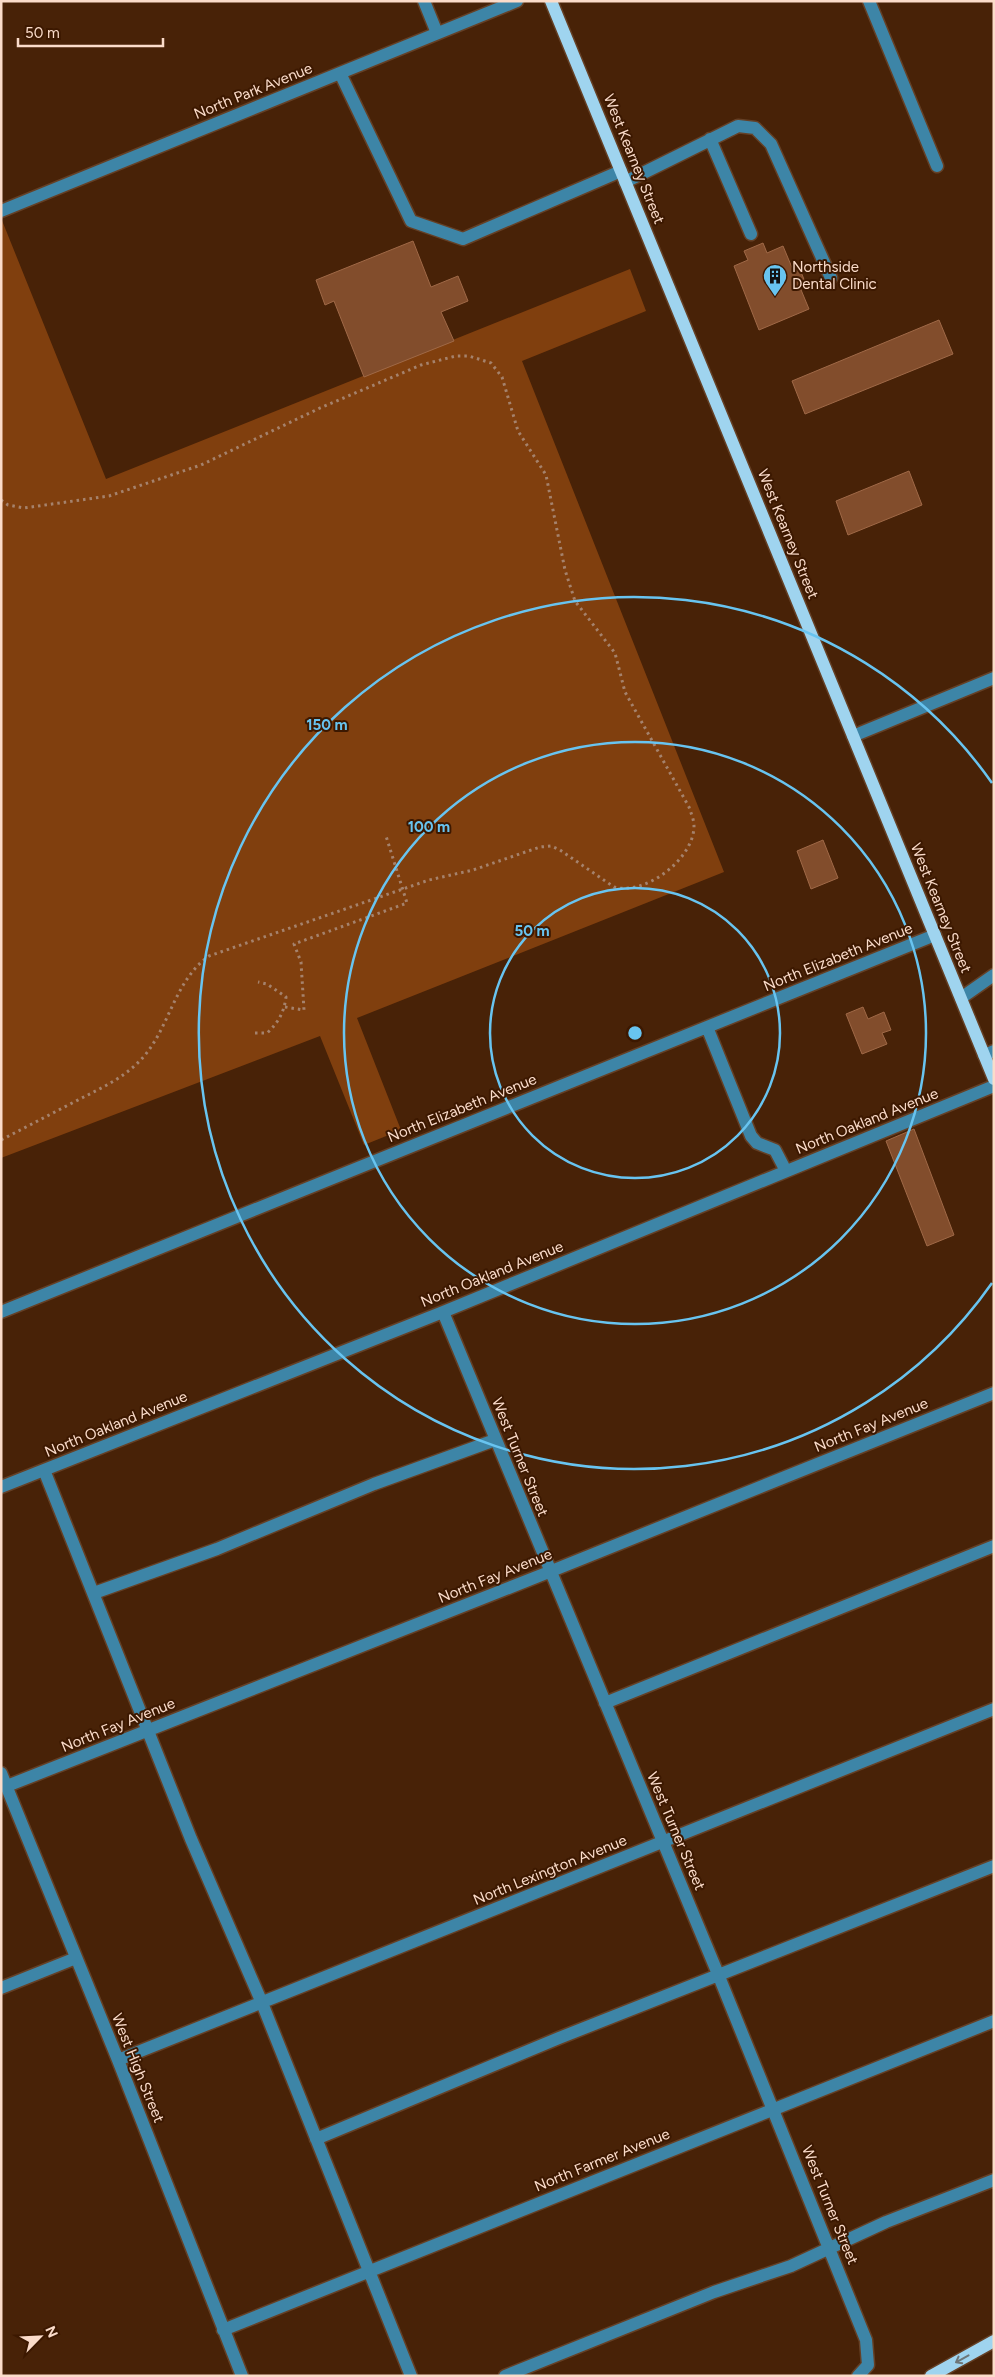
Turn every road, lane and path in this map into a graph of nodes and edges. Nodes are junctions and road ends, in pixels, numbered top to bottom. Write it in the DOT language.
graph roads {
  1 [pos="424,1"];
  2 [pos="517,1"];
  3 [pos="551,1"];
  4 [pos="869,1"];
  5 [pos="437,33"];
  6 [pos="340,73"];
  7 [pos="710,139"];
  8 [pos="937,166"];
  9 [pos="623,176"];
  10 [pos="1,211"];
  11 [pos="751,234"];
  12 [pos="831,278"];
  13 [pos="1,500"];
  14 [pos="994,678"];
  15 [pos="853,736"];
  16 [pos="386,836"];
  17 [pos="403,889"];
  18 [pos="935,935"];
  19 [pos="994,975"];
  20 [pos="258,982"];
  21 [pos="960,998"];
  22 [pos="285,1007"];
  23 [pos="708,1027"];
  24 [pos="255,1032"];
  25 [pos="989,1053"];
  26 [pos="994,1079"];
  27 [pos="994,1086"];
  28 [pos="1,1140"];
  29 [pos="786,1172"];
  30 [pos="1,1312"];
  31 [pos="443,1312"];
  32 [pos="994,1393"];
  33 [pos="495,1440"];
  34 [pos="44,1470"];
  35 [pos="1,1487"];
  36 [pos="994,1546"];
  37 [pos="549,1572"];
  38 [pos="94,1593"];
  39 [pos="605,1703"];
  40 [pos="994,1709"];
  41 [pos="148,1730"];
  42 [pos="1,1773"];
  43 [pos="7,1786"];
  44 [pos="663,1842"];
  45 [pos="994,1866"];
  46 [pos="76,1958"];
  47 [pos="718,1974"];
  48 [pos="1,1988"];
  49 [pos="262,2003"];
  50 [pos="994,2021"];
  51 [pos="118,2060"];
  52 [pos="773,2109"];
  53 [pos="316,2139"];
  54 [pos="994,2180"];
  55 [pos="829,2248"];
  56 [pos="368,2272"];
  57 [pos="223,2330"];
  58 [pos="994,2342"];
  59 [pos="242,2376"];
  60 [pos="411,2376"];
  61 [pos="505,2376"];
  62 [pos="858,2376"];
  63 [pos="931,2376"];
  1 -- 5 [label="street"];
  2 -- 5 [label="street, North Park Avenue"];
  3 -- 9 [label="main road, West Kearney Street"];
  4 -- 8 [label="street"];
  5 -- 6 [label="street, North Park Avenue"];
  6 -- 9 [label="street"];
  6 -- 10 [label="street, North Park Avenue"];
  7 -- 9 [label="street"];
  7 -- 11 [label="street"];
  7 -- 12 [label="street"];
  9 -- 15 [label="main road, West Kearney Street"];
  13 -- 17 [label="path"];
  14 -- 15 [label="street"];
  15 -- 18 [label="main road, West Kearney Street"];
  16 -- 17 [label="path"];
  17 -- 22 [label="path"];
  17 -- 28 [label="path"];
  18 -- 21 [label="main road, West Kearney Street"];
  18 -- 23 [label="street, North Elizabeth Avenue"];
  19 -- 21 [label="street"];
  20 -- 22 [label="path"];
  21 -- 25 [label="main road, West Kearney Street"];
  22 -- 24 [label="path"];
  23 -- 29 [label="street"];
  23 -- 30 [label="street, North Elizabeth Avenue"];
  25 -- 26 [label="main road, West Kearney Street"];
  27 -- 29 [label="street, North Oakland Avenue"];
  29 -- 31 [label="street, North Oakland Avenue"];
  31 -- 33 [label="street, West Turner Street"];
  31 -- 34 [label="street, North Oakland Avenue"];
  32 -- 37 [label="street, North Fay Avenue"];
  33 -- 37 [label="street, West Turner Street"];
  33 -- 38 [label="street"];
  34 -- 35 [label="street, North Oakland Avenue"];
  34 -- 38 [label="street"];
  36 -- 39 [label="street"];
  37 -- 39 [label="street, West Turner Street"];
  37 -- 41 [label="street, North Fay Avenue"];
  38 -- 41 [label="street"];
  39 -- 44 [label="street, West Turner Street"];
  40 -- 44 [label="street, North Lexington Avenue"];
  41 -- 43 [label="street, North Fay Avenue"];
  41 -- 49 [label="street"];
  42 -- 43 [label="street, West High Street"];
  43 -- 46 [label="street, West High Street"];
  44 -- 47 [label="street, West Turner Street"];
  44 -- 49 [label="street, North Lexington Avenue"];
  45 -- 47 [label="street"];
  46 -- 48 [label="street"];
  46 -- 51 [label="street, West High Street"];
  47 -- 52 [label="street, West Turner Street"];
  47 -- 53 [label="street"];
  49 -- 51 [label="street, North Lexington Avenue"];
  49 -- 53 [label="street"];
  50 -- 52 [label="street, North Farmer Avenue"];
  51 -- 57 [label="street, West High Street"];
  52 -- 55 [label="street, West Turner Street"];
  52 -- 56 [label="street, North Farmer Avenue"];
  53 -- 56 [label="street"];
  54 -- 55 [label="street"];
  55 -- 61 [label="street"];
  55 -- 62 [label="street, West Turner Street"];
  56 -- 57 [label="street, North Farmer Avenue"];
  56 -- 60 [label="street"];
  57 -- 59 [label="street, West High Street"];
  58 -- 63 [label="main road, one-way"];
}
